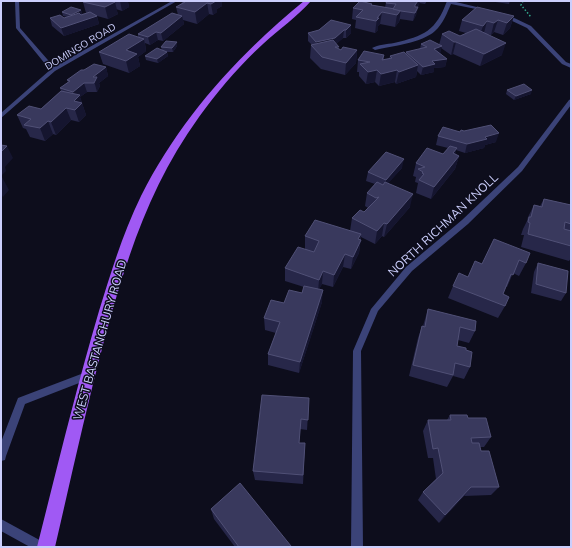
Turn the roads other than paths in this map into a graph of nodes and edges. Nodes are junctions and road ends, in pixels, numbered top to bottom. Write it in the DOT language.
graph roads {
  1 [pos="17,1"];
  2 [pos="175,1"];
  3 [pos="308,1"];
  4 [pos="450,1"];
  5 [pos="375,48"];
  6 [pos="571,66"];
  7 [pos="53,70"];
  8 [pos="571,101"];
  9 [pos="1,116"];
  10 [pos="89,375"];
  11 [pos="1,456"];
  12 [pos="1,525"];
  13 [pos="41,547"];
  14 [pos="46,547"];
  15 [pos="357,547"];
  1 -- 7 [label="street"];
  2 -- 7 [label="street, DOMINGO ROAD"];
  3 -- 10 [label="main road, WEST BASTANCHURY ROAD"];
  4 -- 5 [label="street"];
  4 -- 6 [label="street"];
  7 -- 9 [label="street, DOMINGO ROAD"];
  8 -- 15 [label="street, NORTH RICHMAN KNOLL"];
  10 -- 11 [label="street"];
  10 -- 14 [label="main road, WEST BASTANCHURY ROAD"];
  12 -- 13 [label="street"];
}
